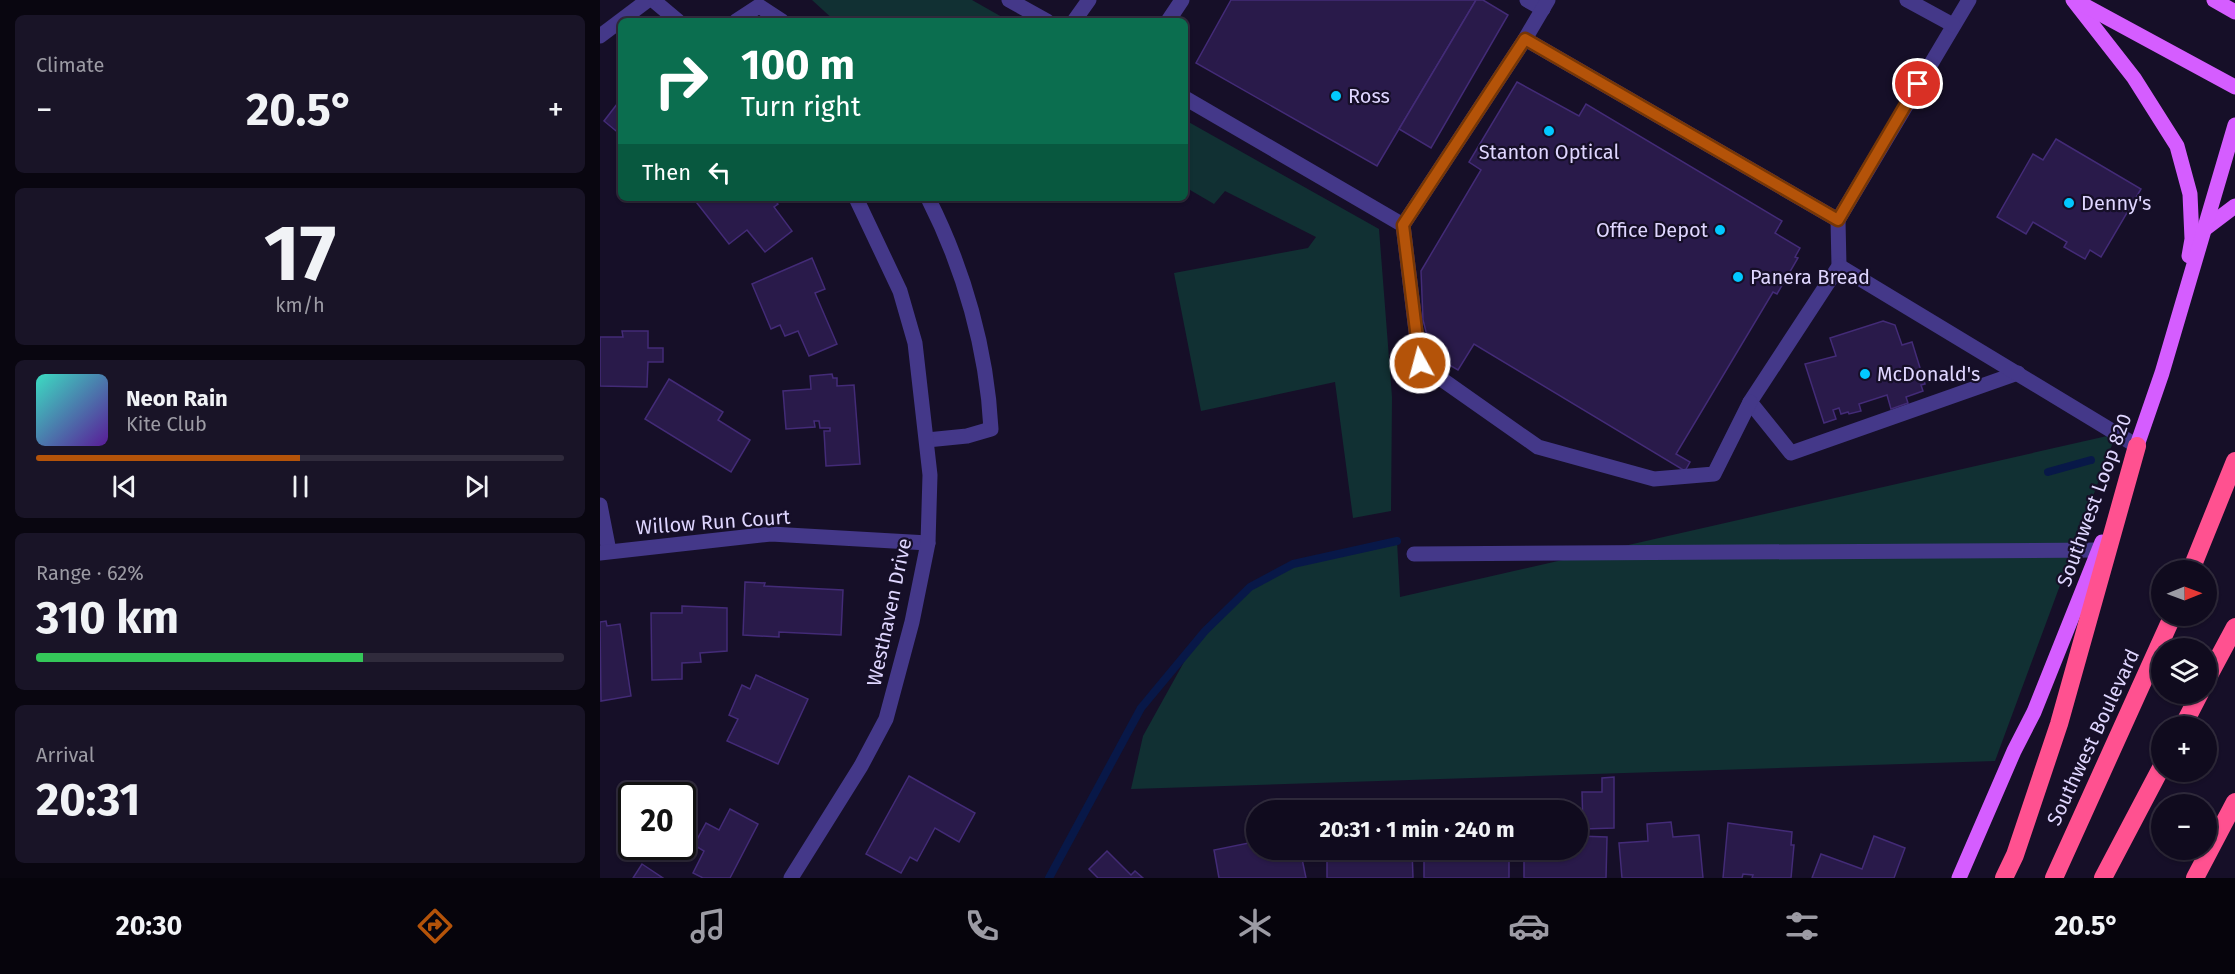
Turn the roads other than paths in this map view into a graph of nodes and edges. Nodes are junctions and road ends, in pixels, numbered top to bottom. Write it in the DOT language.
graph roads {
  1 [pos="648,0"];
  2 [pos="653,0"];
  3 [pos="1009,0"];
  4 [pos="1089,0"];
  5 [pos="1182,0"];
  6 [pos="1527,0"];
  7 [pos="1907,0"];
  8 [pos="1969,0"];
  9 [pos="2074,0"];
  10 [pos="2214,0"];
  11 [pos="1545,4"];
  12 [pos="2235,12"];
  13 [pos="624,18"];
  14 [pos="674,18"];
  15 [pos="741,18"];
  16 [pos="777,18"];
  17 [pos="1042,18"];
  18 [pos="1076,18"];
  19 [pos="1170,18"];
  20 [pos="618,22"];
  21 [pos="1953,25"];
  22 [pos="600,36"];
  23 [pos="1525,39"];
  24 [pos="2235,87"];
  25 [pos="1188,100"];
  26 [pos="2235,125"];
  27 [pos="857,201"];
  28 [pos="930,201"];
  29 [pos="2235,206"];
  30 [pos="1838,220"];
  31 [pos="1403,225"];
  32 [pos="2206,228"];
  33 [pos="1839,266"];
  34 [pos="2171,338"];
  35 [pos="2018,373"];
  36 [pos="1750,402"];
  37 [pos="927,440"];
  38 [pos="2137,446"];
  39 [pos="2235,461"];
  40 [pos="600,505"];
  41 [pos="928,543"];
  42 [pos="2100,550"];
  43 [pos="604,552"];
  44 [pos="1414,554"];
  45 [pos="2196,560"];
  46 [pos="2168,626"];
  47 [pos="2235,627"];
  48 [pos="2217,661"];
  49 [pos="2154,782"];
  50 [pos="2235,802"];
  51 [pos="791,878"];
  52 [pos="1959,878"];
  53 [pos="2004,878"];
  54 [pos="2054,878"];
  55 [pos="2103,878"];
  56 [pos="2195,878"];
  1 -- 13 [label="street"];
  2 -- 14 [label="street"];
  3 -- 17 [label="street"];
  4 -- 18 [label="street"];
  5 -- 19 [label="street"];
  6 -- 11 [label="street"];
  7 -- 21 [label="street"];
  8 -- 21 [label="street"];
  9 -- 24 [label="main road"];
  9 -- 34 [label="main road"];
  10 -- 12 [label="main road"];
  11 -- 23 [label="street"];
  15 -- 16 [label="street"];
  20 -- 22 [label="street"];
  21 -- 30 [label="street"];
  23 -- 30 [label="street"];
  23 -- 31 [label="street"];
  25 -- 31 [label="street"];
  26 -- 32 [label="main road, Southwest Loop 820"];
  27 -- 37 [label="street, Westhaven Drive"];
  28 -- 37 [label="street"];
  29 -- 32 [label="main road"];
  30 -- 33 [label="street"];
  31 -- 36 [label="street"];
  32 -- 34 [label="main road, Southwest Loop 820"];
  33 -- 35 [label="street"];
  33 -- 36 [label="street"];
  34 -- 38 [label="main road, Southwest Loop 820"];
  35 -- 36 [label="street"];
  35 -- 38 [label="street"];
  37 -- 41 [label="street, Westhaven Drive"];
  38 -- 42 [label="main road, Southwest Loop 820"];
  38 -- 53 [label="highway"];
  39 -- 45 [label="highway"];
  40 -- 43 [label="street, Willow Run Court"];
  41 -- 43 [label="street, Willow Run Court"];
  41 -- 51 [label="street, Westhaven Drive"];
  42 -- 44 [label="street"];
  42 -- 52 [label="main road, Southwest Loop 820"];
  46 -- 54 [label="highway, Southwest Boulevard"];
  47 -- 48 [label="highway"];
  49 -- 55 [label="highway"];
  50 -- 56 [label="highway"];
}
